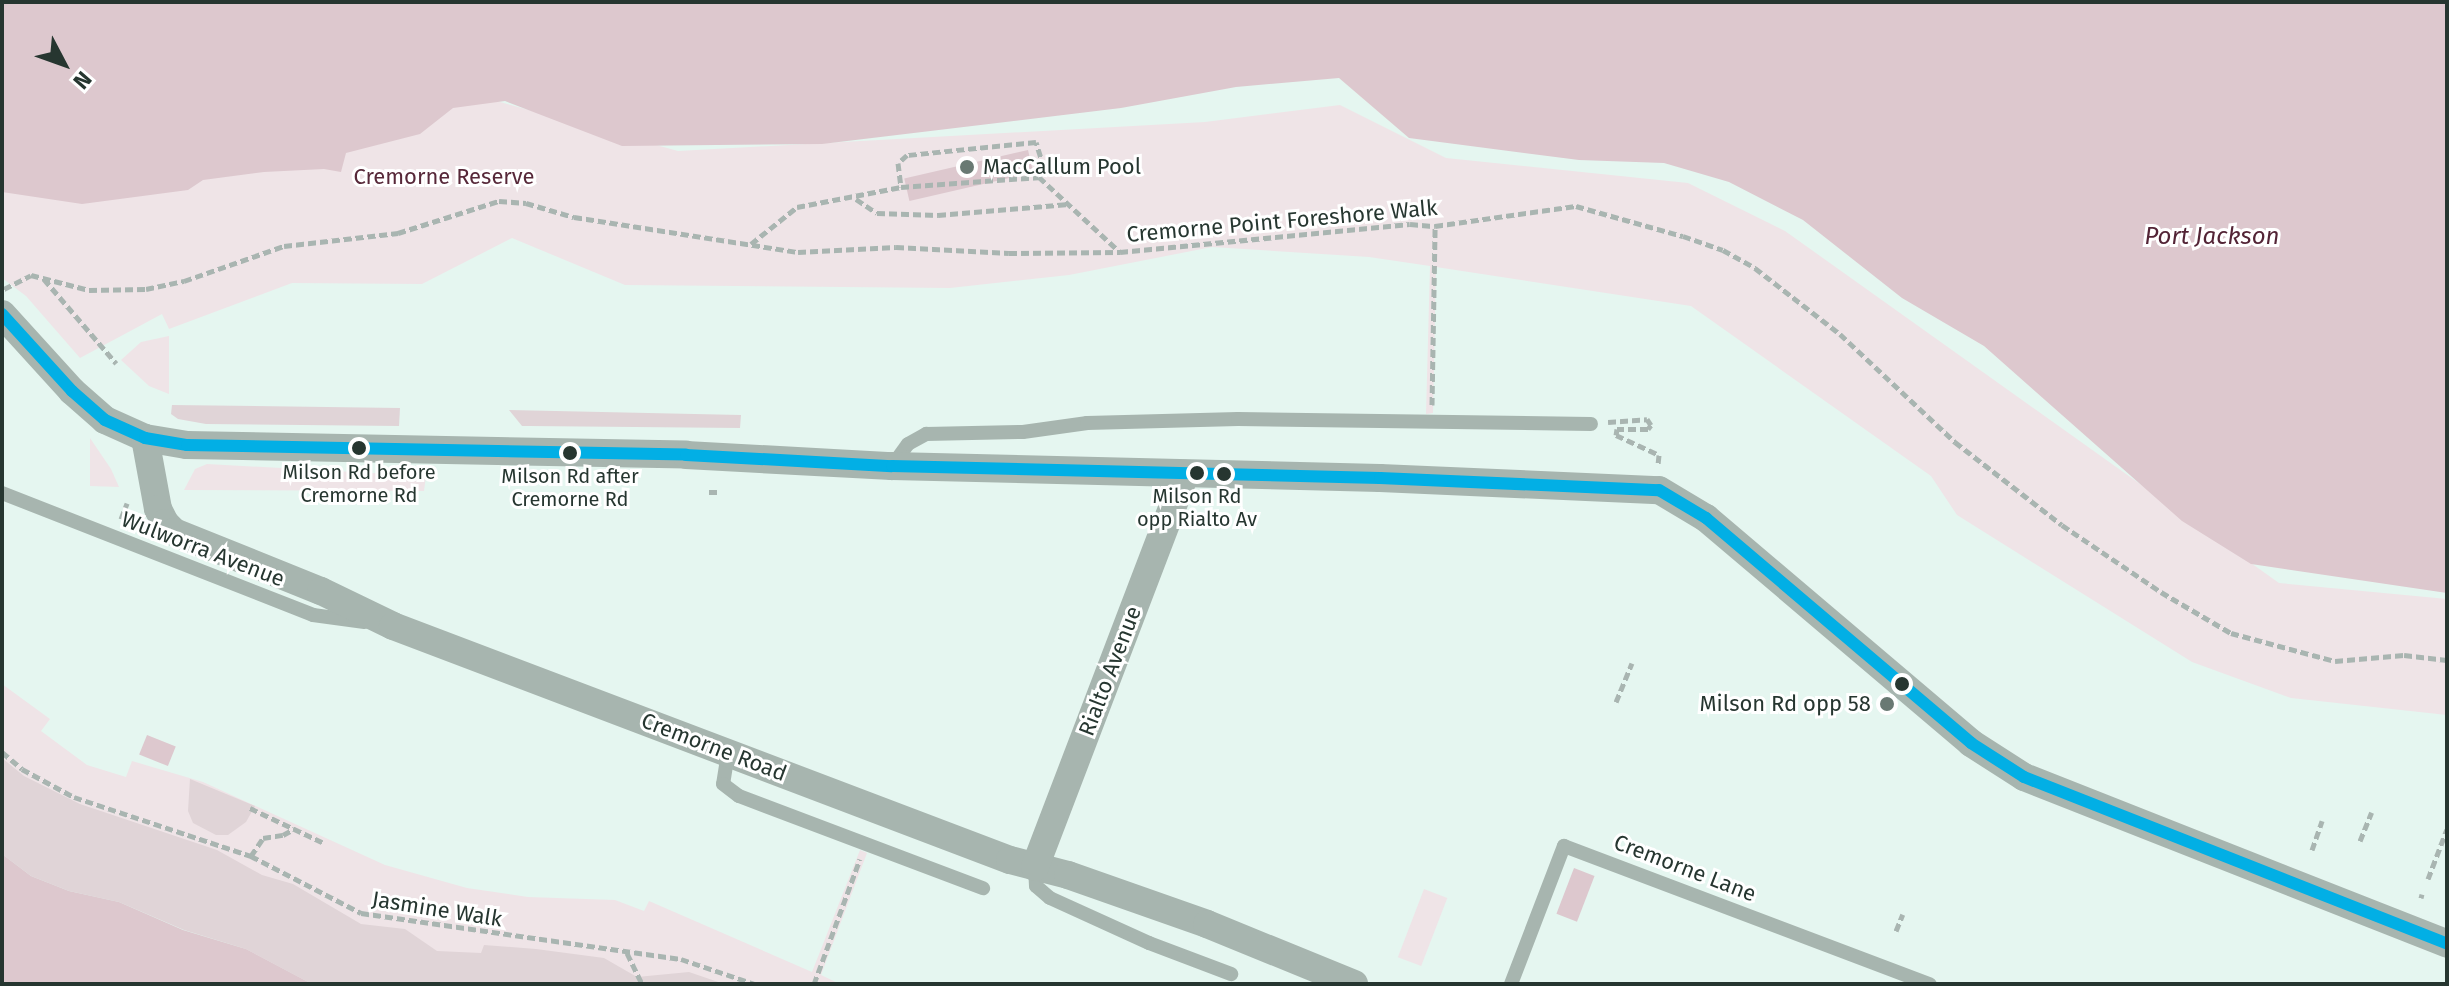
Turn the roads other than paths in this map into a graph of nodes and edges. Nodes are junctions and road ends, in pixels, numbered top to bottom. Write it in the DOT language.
graph roads {
  1 [pos="2,314"];
  2 [pos="1591,424"];
  3 [pos="145,438"];
  4 [pos="892,466"];
  5 [pos="1185,474"];
  6 [pos="2,493"];
  7 [pos="393,626"];
  8 [pos="728,753"];
  9 [pos="1035,867"];
  10 [pos="983,888"];
  11 [pos="2447,944"];
  12 [pos="1231,974"];
  13 [pos="1354,984"];
  14 [pos="1511,984"];
  15 [pos="1930,984"];
  1 -- 3 [label="street"];
  2 -- 4 [label="lane"];
  3 -- 4 [label="street"];
  3 -- 7 [label="street, Cremorne Road"];
  4 -- 5 [label="street"];
  5 -- 9 [label="street, Rialto Avenue"];
  5 -- 11 [label="street"];
  6 -- 7 [label="lane, Wulworra Avenue"];
  7 -- 8 [label="street, Cremorne Road"];
  8 -- 9 [label="street, Cremorne Road"];
  8 -- 10 [label="lane"];
  9 -- 12 [label="lane"];
  9 -- 13 [label="street, Cremorne Road"];
  14 -- 15 [label="lane, Cremorne Lane"];
}
